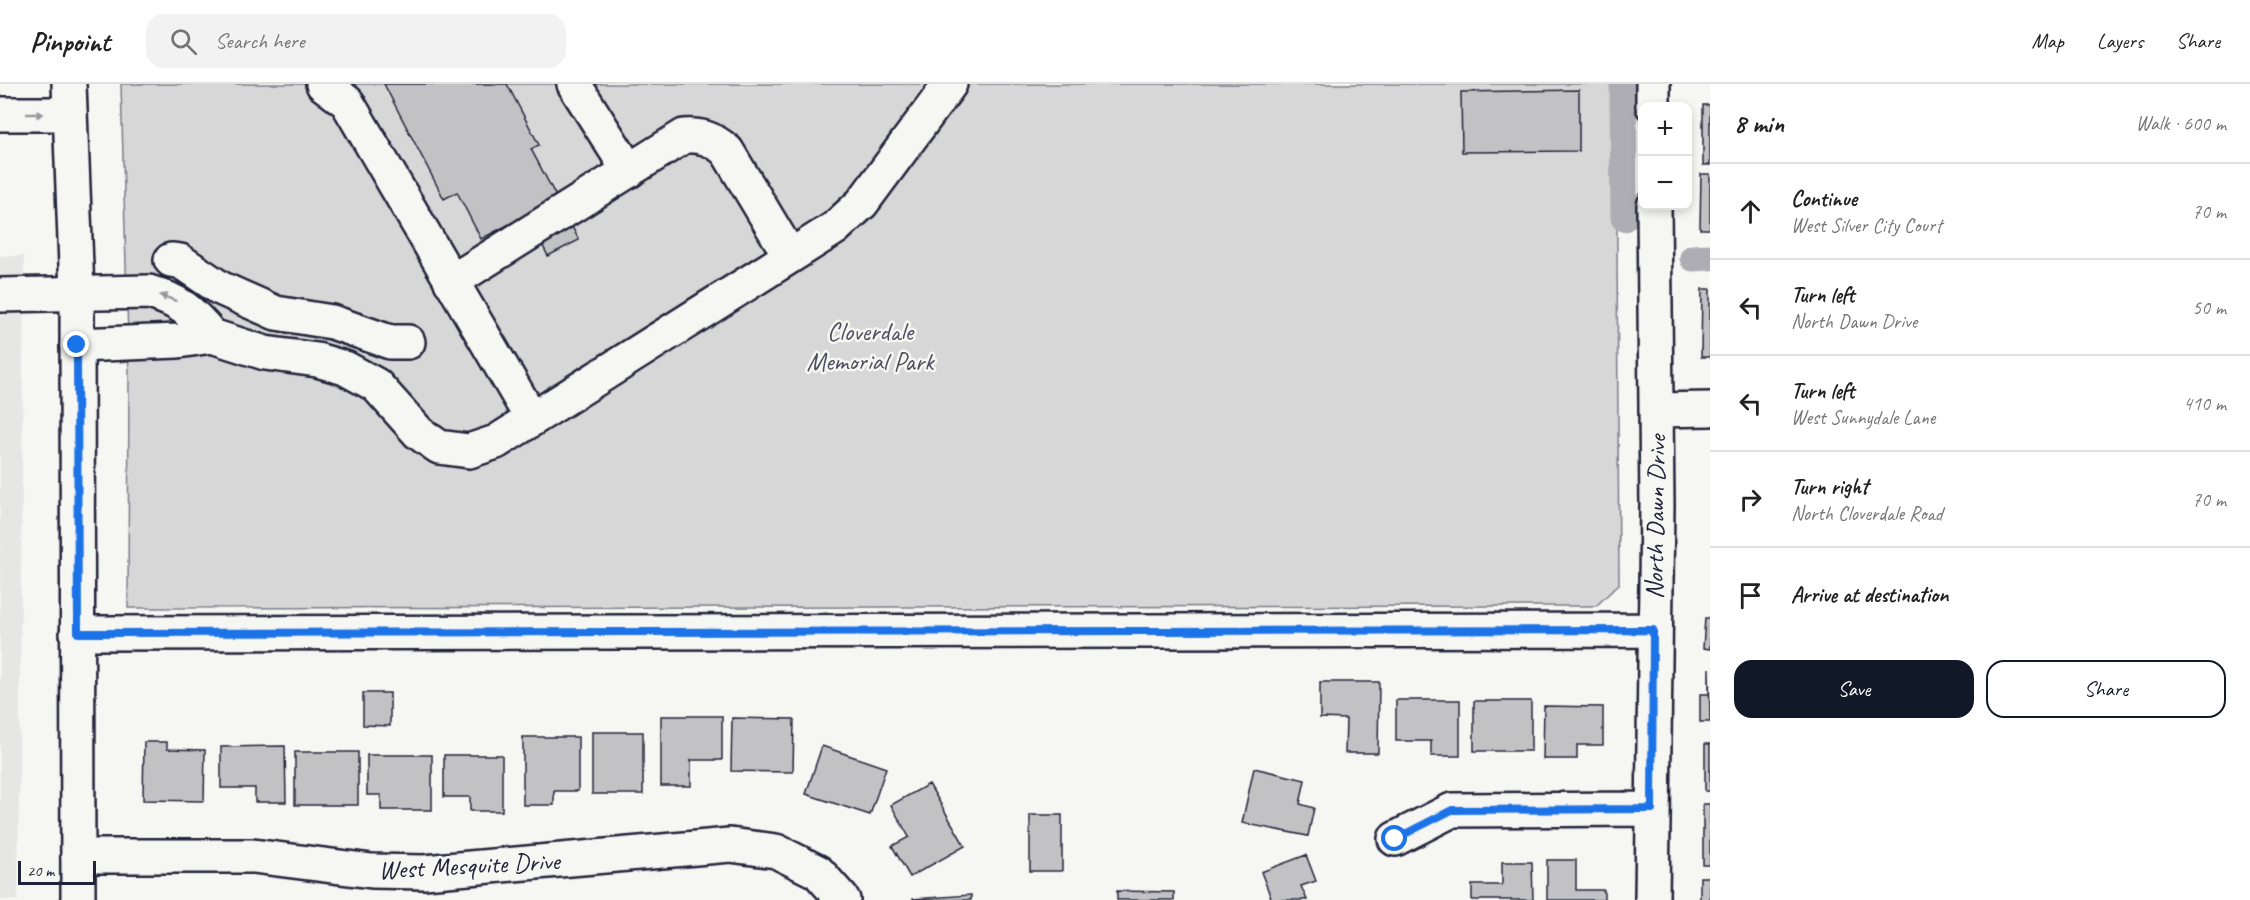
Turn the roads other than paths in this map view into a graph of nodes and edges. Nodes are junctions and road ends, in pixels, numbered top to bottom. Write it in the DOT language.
graph roads {
  1 [pos="323,84"];
  2 [pos="574,84"];
  3 [pos="950,84"];
  4 [pos="1653,84"];
  5 [pos="69,99"];
  6 [pos="1653,102"];
  7 [pos="0,114"];
  8 [pos="629,171"];
  9 [pos="1653,210"];
  10 [pos="790,256"];
  11 [pos="171,260"];
  12 [pos="451,282"];
  13 [pos="76,291"];
  14 [pos="0,295"];
  15 [pos="212,336"];
  16 [pos="408,342"];
  17 [pos="77,345"];
  18 [pos="1710,409"];
  19 [pos="1656,410"];
  20 [pos="532,419"];
  21 [pos="1653,630"];
  22 [pos="78,633"];
  23 [pos="1652,809"];
  24 [pos="1395,839"];
  25 [pos="78,856"];
  26 [pos="78,900"];
  27 [pos="843,900"];
  28 [pos="1652,900"];
  1 -- 12 [label="street"];
  2 -- 8 [label="street"];
  3 -- 10 [label="street"];
  4 -- 6 [label="street"];
  7 -- 5 [label="street, one-way"];
  5 -- 13 [label="street"];
  8 -- 10 [label="street"];
  8 -- 12 [label="street"];
  9 -- 19 [label="street, North Dawn Drive"];
  10 -- 20 [label="street"];
  11 -- 16 [label="street"];
  12 -- 20 [label="street"];
  13 -- 14 [label="street"];
  15 -- 13 [label="street, one-way"];
  13 -- 17 [label="street"];
  15 -- 17 [label="street"];
  15 -- 20 [label="street"];
  17 -- 22 [label="street"];
  18 -- 19 [label="street"];
  19 -- 21 [label="street, North Dawn Drive"];
  21 -- 22 [label="street"];
  21 -- 23 [label="street, North Dawn Drive"];
  22 -- 25 [label="street"];
  23 -- 24 [label="street"];
  23 -- 28 [label="street, North Dawn Drive"];
  25 -- 26 [label="street"];
  25 -- 27 [label="street, West Mesquite Drive"];
}
